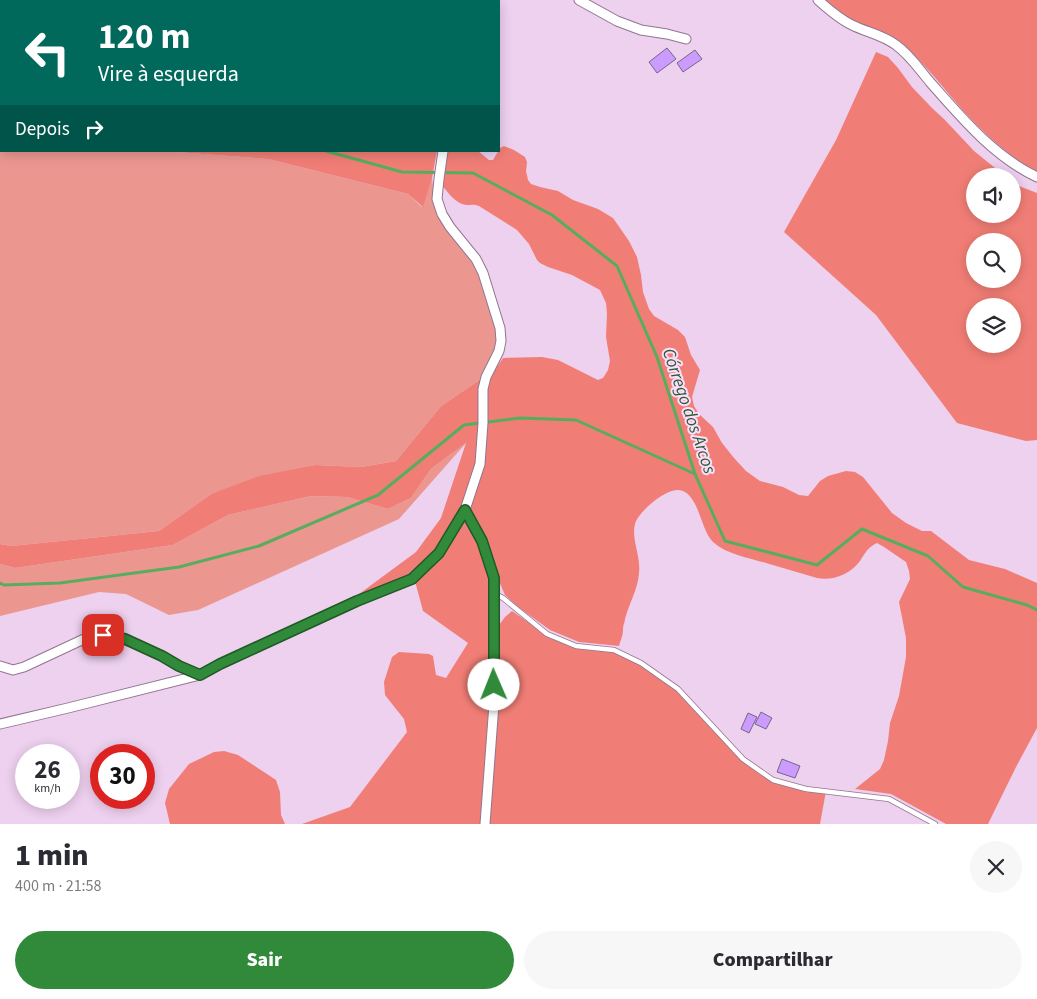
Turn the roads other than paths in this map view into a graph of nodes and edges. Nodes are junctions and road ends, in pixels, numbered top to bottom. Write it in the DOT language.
graph roads {
  1 [pos="579,0"];
  2 [pos="818,0"];
  3 [pos="686,39"];
  4 [pos="443,152"];
  5 [pos="1037,177"];
  6 [pos="465,510"];
  7 [pos="494,594"];
  8 [pos="0,666"];
  9 [pos="200,675"];
  10 [pos="0,724"];
  11 [pos="485,824"];
  12 [pos="935,824"];
  1 -- 3 [label="street"];
  2 -- 5 [label="street"];
  4 -- 6 [label="street"];
  6 -- 7 [label="street"];
  6 -- 9 [label="street"];
  7 -- 11 [label="street"];
  7 -- 12 [label="lane"];
  8 -- 9 [label="street"];
  9 -- 10 [label="street"];
}
